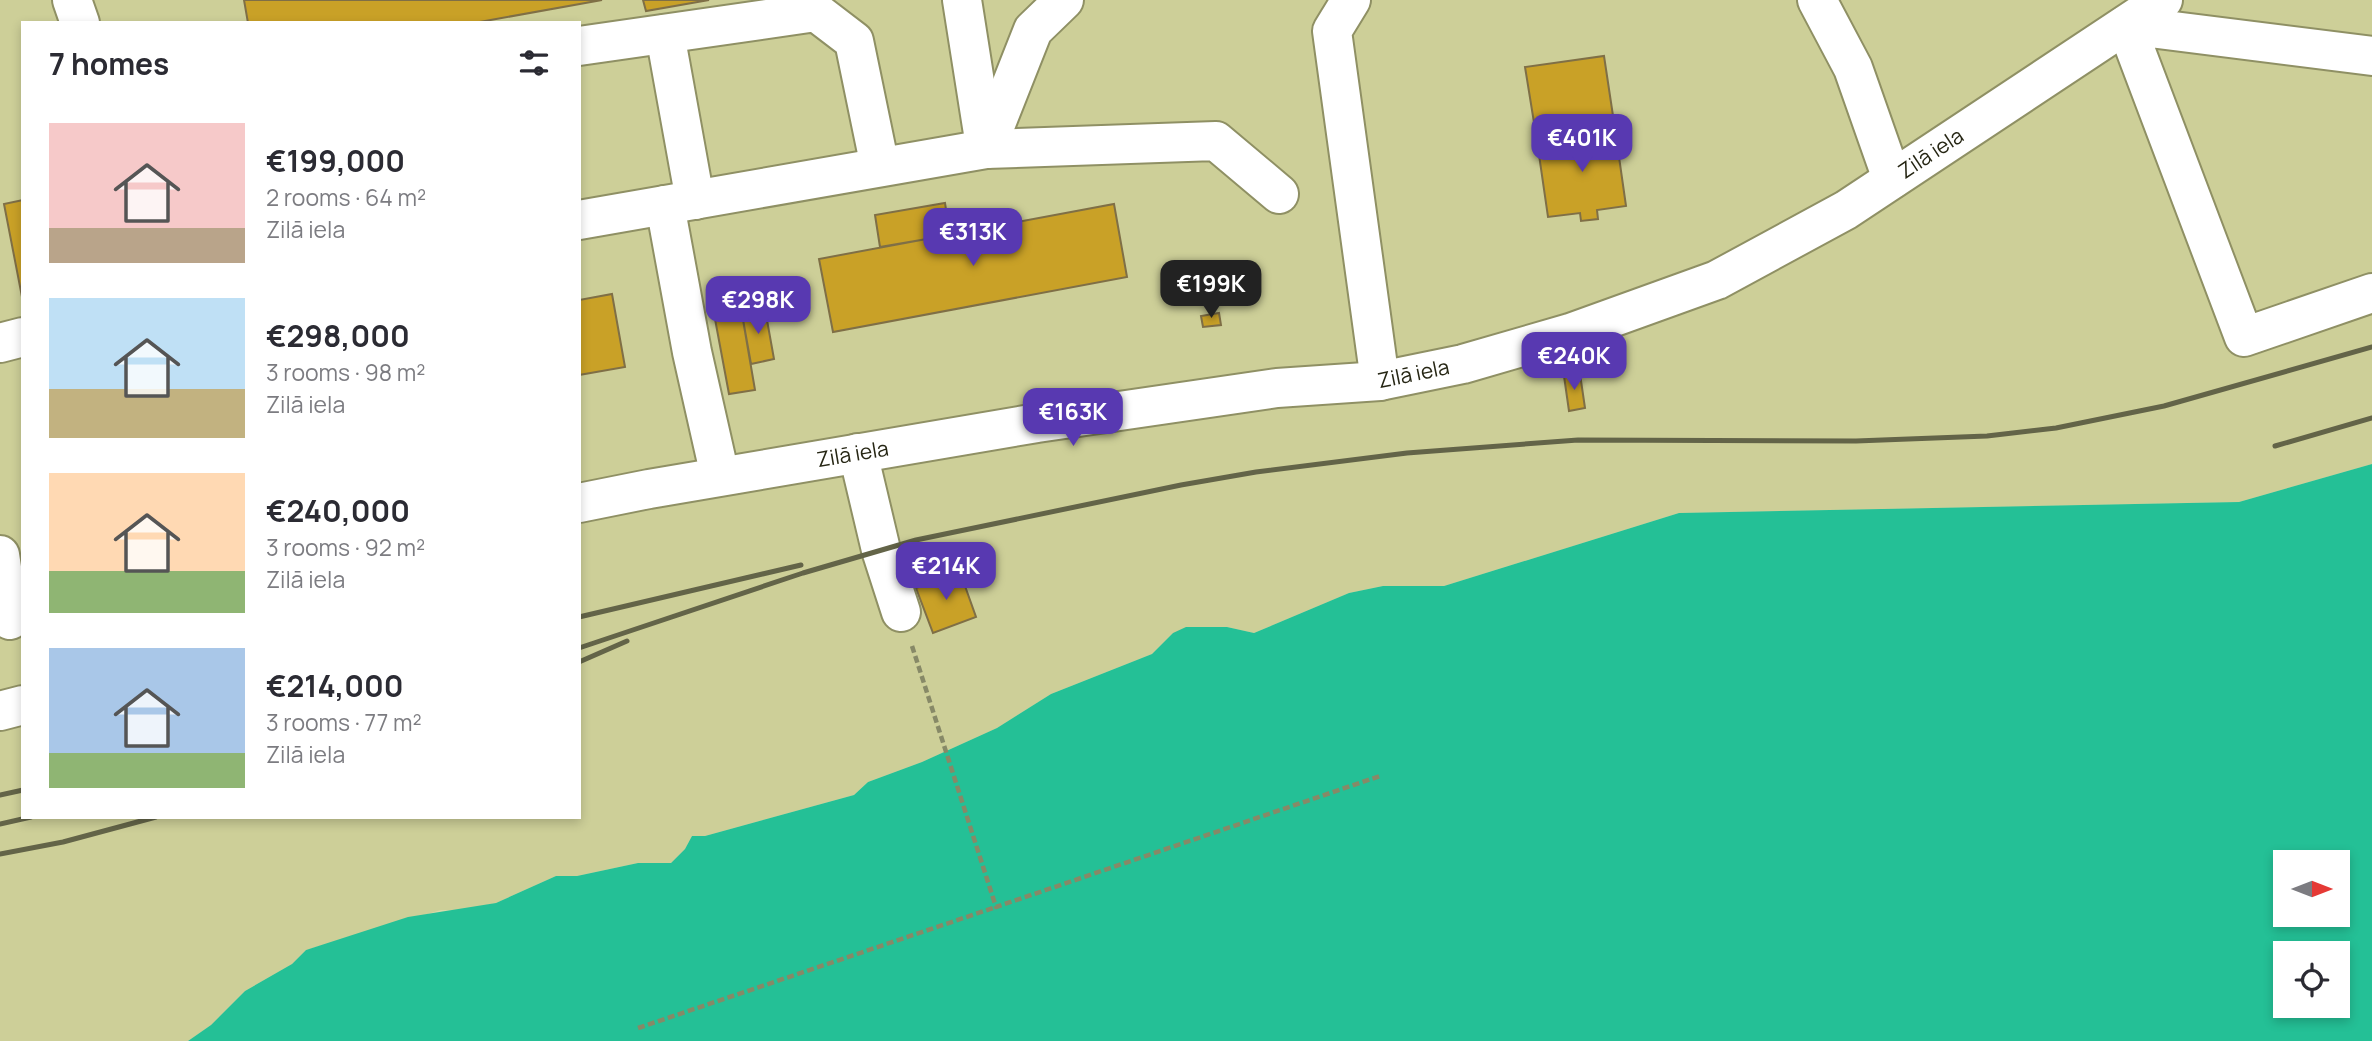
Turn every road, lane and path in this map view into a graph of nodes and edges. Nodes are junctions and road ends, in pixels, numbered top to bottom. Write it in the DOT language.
graph roads {
  1 [pos="72,0"];
  2 [pos="962,0"];
  3 [pos="1064,0"];
  4 [pos="1351,0"];
  5 [pos="1817,0"];
  6 [pos="2163,0"];
  7 [pos="79,21"];
  8 [pos="2126,25"];
  9 [pos="665,34"];
  10 [pos="581,46"];
  11 [pos="2372,56"];
  12 [pos="986,149"];
  13 [pos="880,167"];
  14 [pos="1892,179"];
  15 [pos="1279,194"];
  16 [pos="680,202"];
  17 [pos="581,220"];
  18 [pos="2372,293"];
  19 [pos="21,338"];
  20 [pos="0,343"];
  21 [pos="1380,381"];
  22 [pos="858,453"];
  23 [pos="720,477"];
  24 [pos="581,503"];
  25 [pos="0,555"];
  26 [pos="901,612"];
  27 [pos="11,620"];
  28 [pos="21,706"];
  29 [pos="0,711"];
  30 [pos="1380,776"];
  31 [pos="996,907"];
  32 [pos="638,1028"];
  1 -- 7 [label="street"];
  2 -- 12 [label="street"];
  3 -- 12 [label="street"];
  4 -- 21 [label="street"];
  5 -- 14 [label="street"];
  6 -- 8 [label="street, Zilā iela"];
  8 -- 11 [label="street"];
  8 -- 14 [label="street, Zilā iela"];
  8 -- 18 [label="street"];
  9 -- 10 [label="street"];
  9 -- 13 [label="street"];
  9 -- 16 [label="street"];
  12 -- 13 [label="street"];
  12 -- 15 [label="street"];
  13 -- 16 [label="street"];
  14 -- 21 [label="street, Zilā iela"];
  16 -- 17 [label="street"];
  16 -- 23 [label="street"];
  19 -- 20 [label="street"];
  21 -- 22 [label="street, Zilā iela"];
  22 -- 23 [label="street, Zilā iela"];
  22 -- 26 [label="street"];
  23 -- 24 [label="street, Zilā iela"];
  25 -- 27 [label="street"];
  26 -- 31 [label="path"];
  28 -- 29 [label="street"];
  30 -- 31 [label="path"];
  31 -- 32 [label="path"];
}
